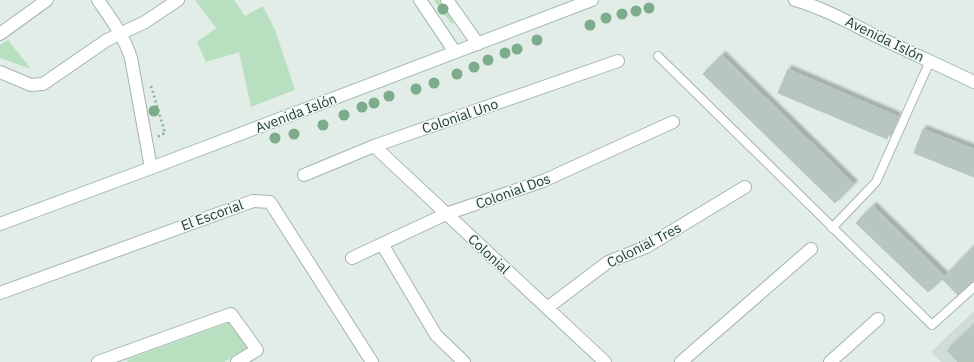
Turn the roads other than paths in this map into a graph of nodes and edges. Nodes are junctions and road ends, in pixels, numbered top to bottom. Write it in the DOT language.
graph roads {
  1 [pos="48,0"];
  2 [pos="98,0"];
  3 [pos="178,0"];
  4 [pos="420,0"];
  5 [pos="447,0"];
  6 [pos="592,0"];
  7 [pos="796,0"];
  8 [pos="0,34"];
  9 [pos="121,34"];
  10 [pos="478,44"];
  11 [pos="455,52"];
  12 [pos="658,56"];
  13 [pos="618,61"];
  14 [pos="930,61"];
  15 [pos="0,72"];
  16 [pos="974,82"];
  17 [pos="673,122"];
  18 [pos="374,146"];
  19 [pos="151,168"];
  20 [pos="304,175"];
  21 [pos="745,187"];
  22 [pos="446,214"];
  23 [pos="0,224"];
  24 [pos="832,228"];
  25 [pos="382,244"];
  26 [pos="811,249"];
  27 [pos="352,258"];
  28 [pos="974,287"];
  29 [pos="0,293"];
  30 [pos="547,308"];
  31 [pos="878,320"];
  32 [pos="106,361"];
  33 [pos="237,362"];
  34 [pos="372,362"];
  35 [pos="464,362"];
  36 [pos="605,362"];
  37 [pos="681,362"];
  38 [pos="830,362"];
  1 -- 8 [label="street"];
  2 -- 9 [label="street"];
  3 -- 9 [label="street"];
  4 -- 11 [label="street"];
  5 -- 10 [label="street"];
  6 -- 10 [label="street, Avenida Islón"];
  7 -- 14 [label="street, Avenida Islón"];
  9 -- 15 [label="street"];
  9 -- 19 [label="street"];
  10 -- 11 [label="street, Avenida Islón"];
  11 -- 19 [label="street, Avenida Islón"];
  12 -- 24 [label="lane"];
  13 -- 18 [label="street, Colonial Uno"];
  14 -- 16 [label="street, Avenida Islón"];
  14 -- 24 [label="lane"];
  17 -- 22 [label="street, Colonial Dos"];
  18 -- 20 [label="street, Colonial Uno"];
  18 -- 22 [label="street, Colonial"];
  19 -- 23 [label="street, Avenida Islón"];
  21 -- 30 [label="street, Colonial Tres"];
  22 -- 25 [label="street, Colonial Dos"];
  22 -- 30 [label="street, Colonial"];
  24 -- 28 [label="lane"];
  25 -- 27 [label="street, Colonial Dos"];
  25 -- 35 [label="street"];
  26 -- 37 [label="street"];
  29 -- 34 [label="street, El Escorial"];
  30 -- 36 [label="street, Colonial"];
  31 -- 38 [label="street"];
  32 -- 33 [label="street"];
}
